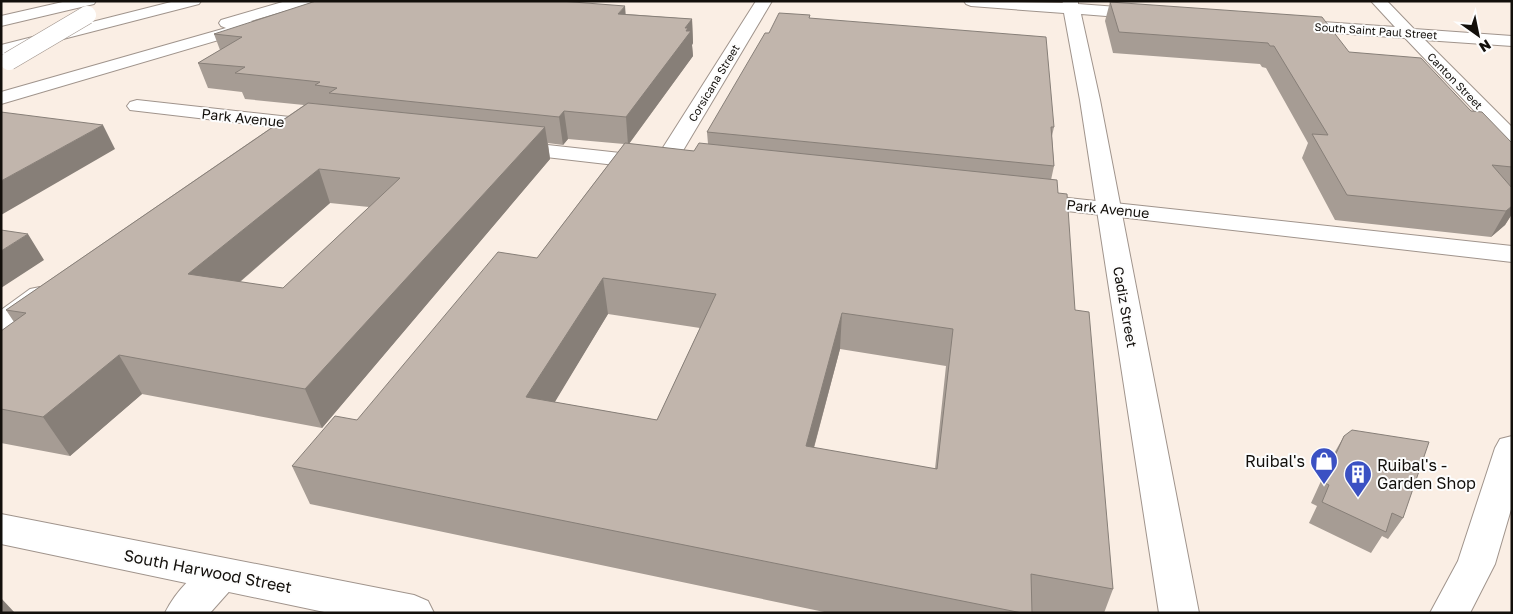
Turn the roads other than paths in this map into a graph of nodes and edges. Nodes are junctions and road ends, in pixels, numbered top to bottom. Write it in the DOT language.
graph roads {
  1 [pos="193,1"];
  2 [pos="764,1"];
  3 [pos="971,1"];
  4 [pos="1378,1"];
  5 [pos="311,4"];
  6 [pos="1071,5"];
  7 [pos="88,8"];
  8 [pos="104,8"];
  9 [pos="1161,15"];
  10 [pos="1,21"];
  11 [pos="1280,24"];
  12 [pos="1408,33"];
  13 [pos="1512,41"];
  14 [pos="3,55"];
  15 [pos="1,84"];
  16 [pos="1,98"];
  17 [pos="137,106"];
  18 [pos="284,123"];
  19 [pos="333,128"];
  20 [pos="1512,139"];
  21 [pos="258,141"];
  22 [pos="489,145"];
  23 [pos="664,164"];
  24 [pos="690,166"];
  25 [pos="1010,199"];
  26 [pos="1108,209"];
  27 [pos="1512,254"];
  28 [pos="58,283"];
  29 [pos="1,322"];
  30 [pos="1512,448"];
  31 [pos="1,529"];
  32 [pos="221,574"];
  33 [pos="185,613"];
  34 [pos="414,613"];
  35 [pos="1179,613"];
  36 [pos="1450,613"];
  1 -- 14 [label="main road"];
  2 -- 23 [label="main road, Corsicana Street"];
  3 -- 6 [label="main road"];
  4 -- 12 [label="main road, Canton Street"];
  5 -- 15 [label="main road"];
  5 -- 16 [label="main road"];
  6 -- 9 [label="main road"];
  6 -- 26 [label="main road, Cadiz Street"];
  7 -- 8 [label="main road"];
  7 -- 10 [label="main road"];
  7 -- 14 [label="main road, bridge"];
  11 -- 12 [label="main road, South Saint Paul Street"];
  12 -- 13 [label="main road, South Saint Paul Street"];
  12 -- 20 [label="main road, Canton Street"];
  17 -- 18 [label="main road, Park Avenue"];
  18 -- 19 [label="main road, Park Avenue"];
  18 -- 21 [label="main road"];
  22 -- 23 [label="main road"];
  23 -- 24 [label="main road"];
  25 -- 26 [label="main road, Park Avenue"];
  26 -- 27 [label="main road, Park Avenue"];
  26 -- 35 [label="main road, Cadiz Street"];
  28 -- 29 [label="main road"];
  30 -- 36 [label="main road"];
  31 -- 32 [label="main road, South Harwood Street"];
  32 -- 33 [label="main road"];
  32 -- 34 [label="main road, South Harwood Street"];
}
